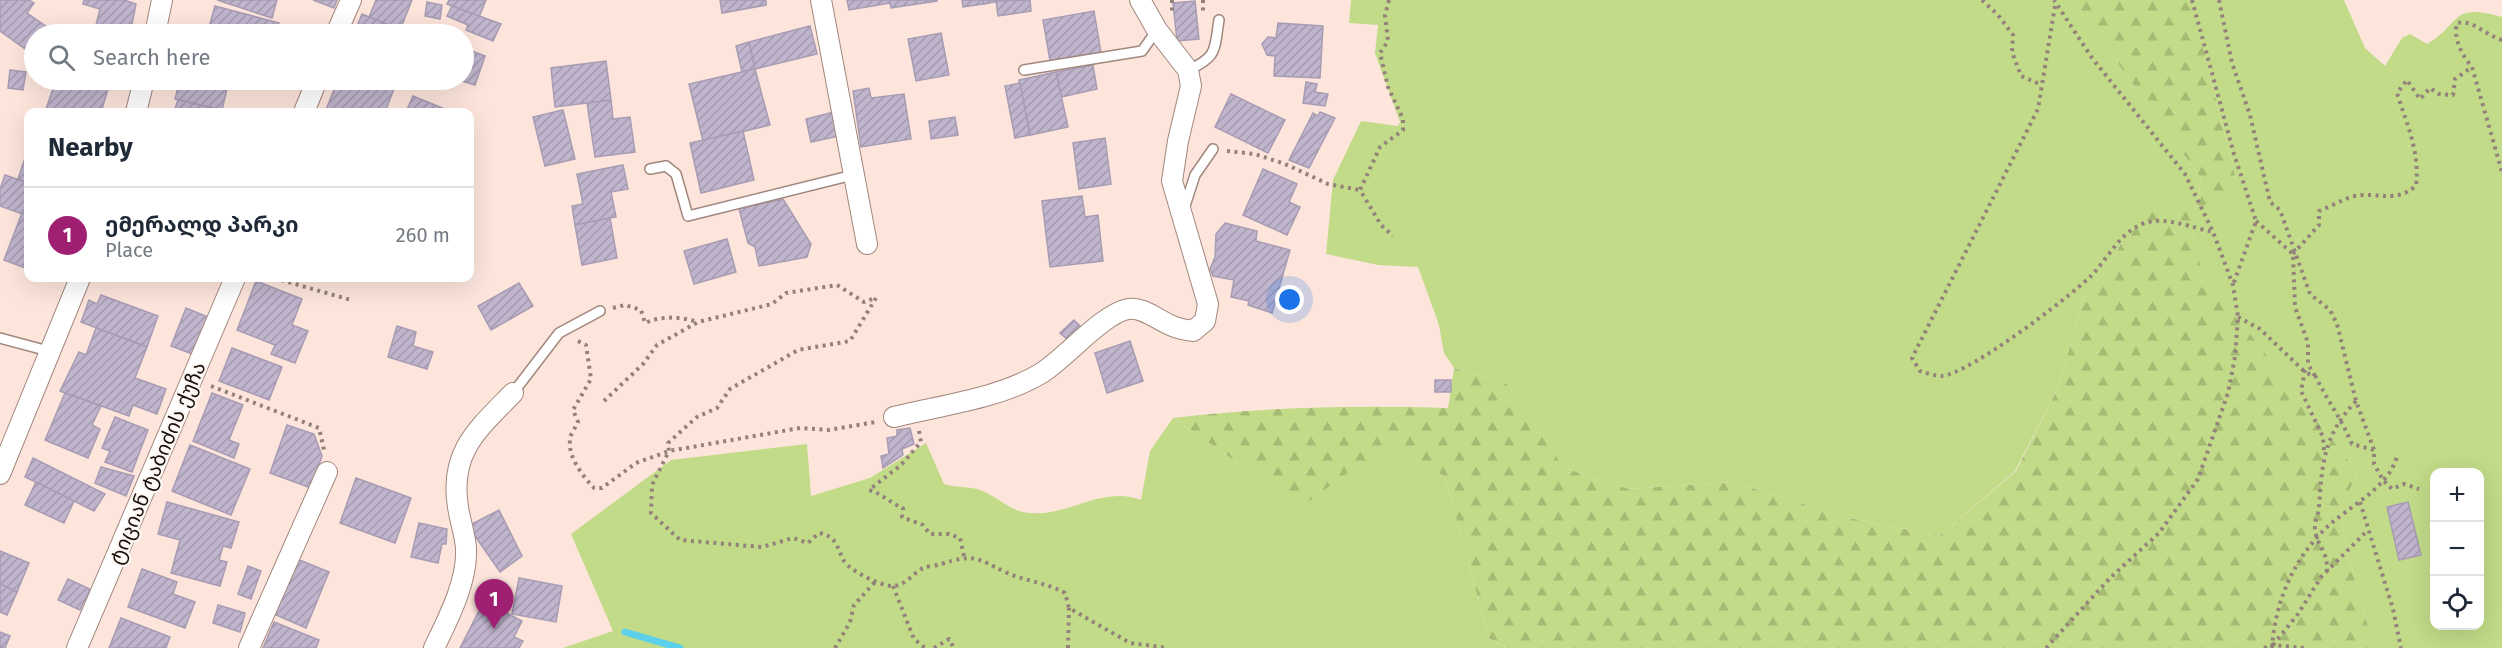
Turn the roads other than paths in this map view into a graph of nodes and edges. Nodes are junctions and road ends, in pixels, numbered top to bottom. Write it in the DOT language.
graph roads {
  1 [pos="162,0"];
  2 [pos="351,0"];
  3 [pos="821,0"];
  4 [pos="1140,0"];
  5 [pos="1220,20"];
  6 [pos="157,24"];
  7 [pos="340,24"];
  8 [pos="1157,30"];
  9 [pos="1024,70"];
  10 [pos="1188,70"];
  11 [pos="142,90"];
  12 [pos="314,90"];
  13 [pos="137,108"];
  14 [pos="306,108"];
  15 [pos="1213,149"];
  16 [pos="650,169"];
  17 [pos="854,175"];
  18 [pos="1183,215"];
  19 [pos="867,244"];
  20 [pos="79,282"];
  21 [pos="233,282"];
  22 [pos="600,312"];
  23 [pos="0,338"];
  24 [pos="52,352"];
  25 [pos="513,393"];
  26 [pos="894,417"];
  27 [pos="327,472"];
  28 [pos="0,474"];
  29 [pos="77,648"];
  30 [pos="249,648"];
  31 [pos="434,648"];
  1 -- 6 [label="street"];
  2 -- 7 [label="street"];
  3 -- 17 [label="street"];
  4 -- 8 [label="street"];
  5 -- 10 [label="lane"];
  8 -- 9 [label="lane"];
  8 -- 10 [label="street"];
  10 -- 18 [label="street"];
  11 -- 13 [label="street"];
  12 -- 14 [label="street"];
  15 -- 18 [label="lane"];
  16 -- 17 [label="lane"];
  17 -- 19 [label="street"];
  18 -- 26 [label="street"];
  20 -- 24 [label="street"];
  21 -- 29 [label="street, ტიციან ტაბიძის ქუჩა"];
  22 -- 25 [label="lane"];
  23 -- 24 [label="lane"];
  24 -- 28 [label="street"];
  25 -- 31 [label="street"];
  27 -- 30 [label="street"];
}
